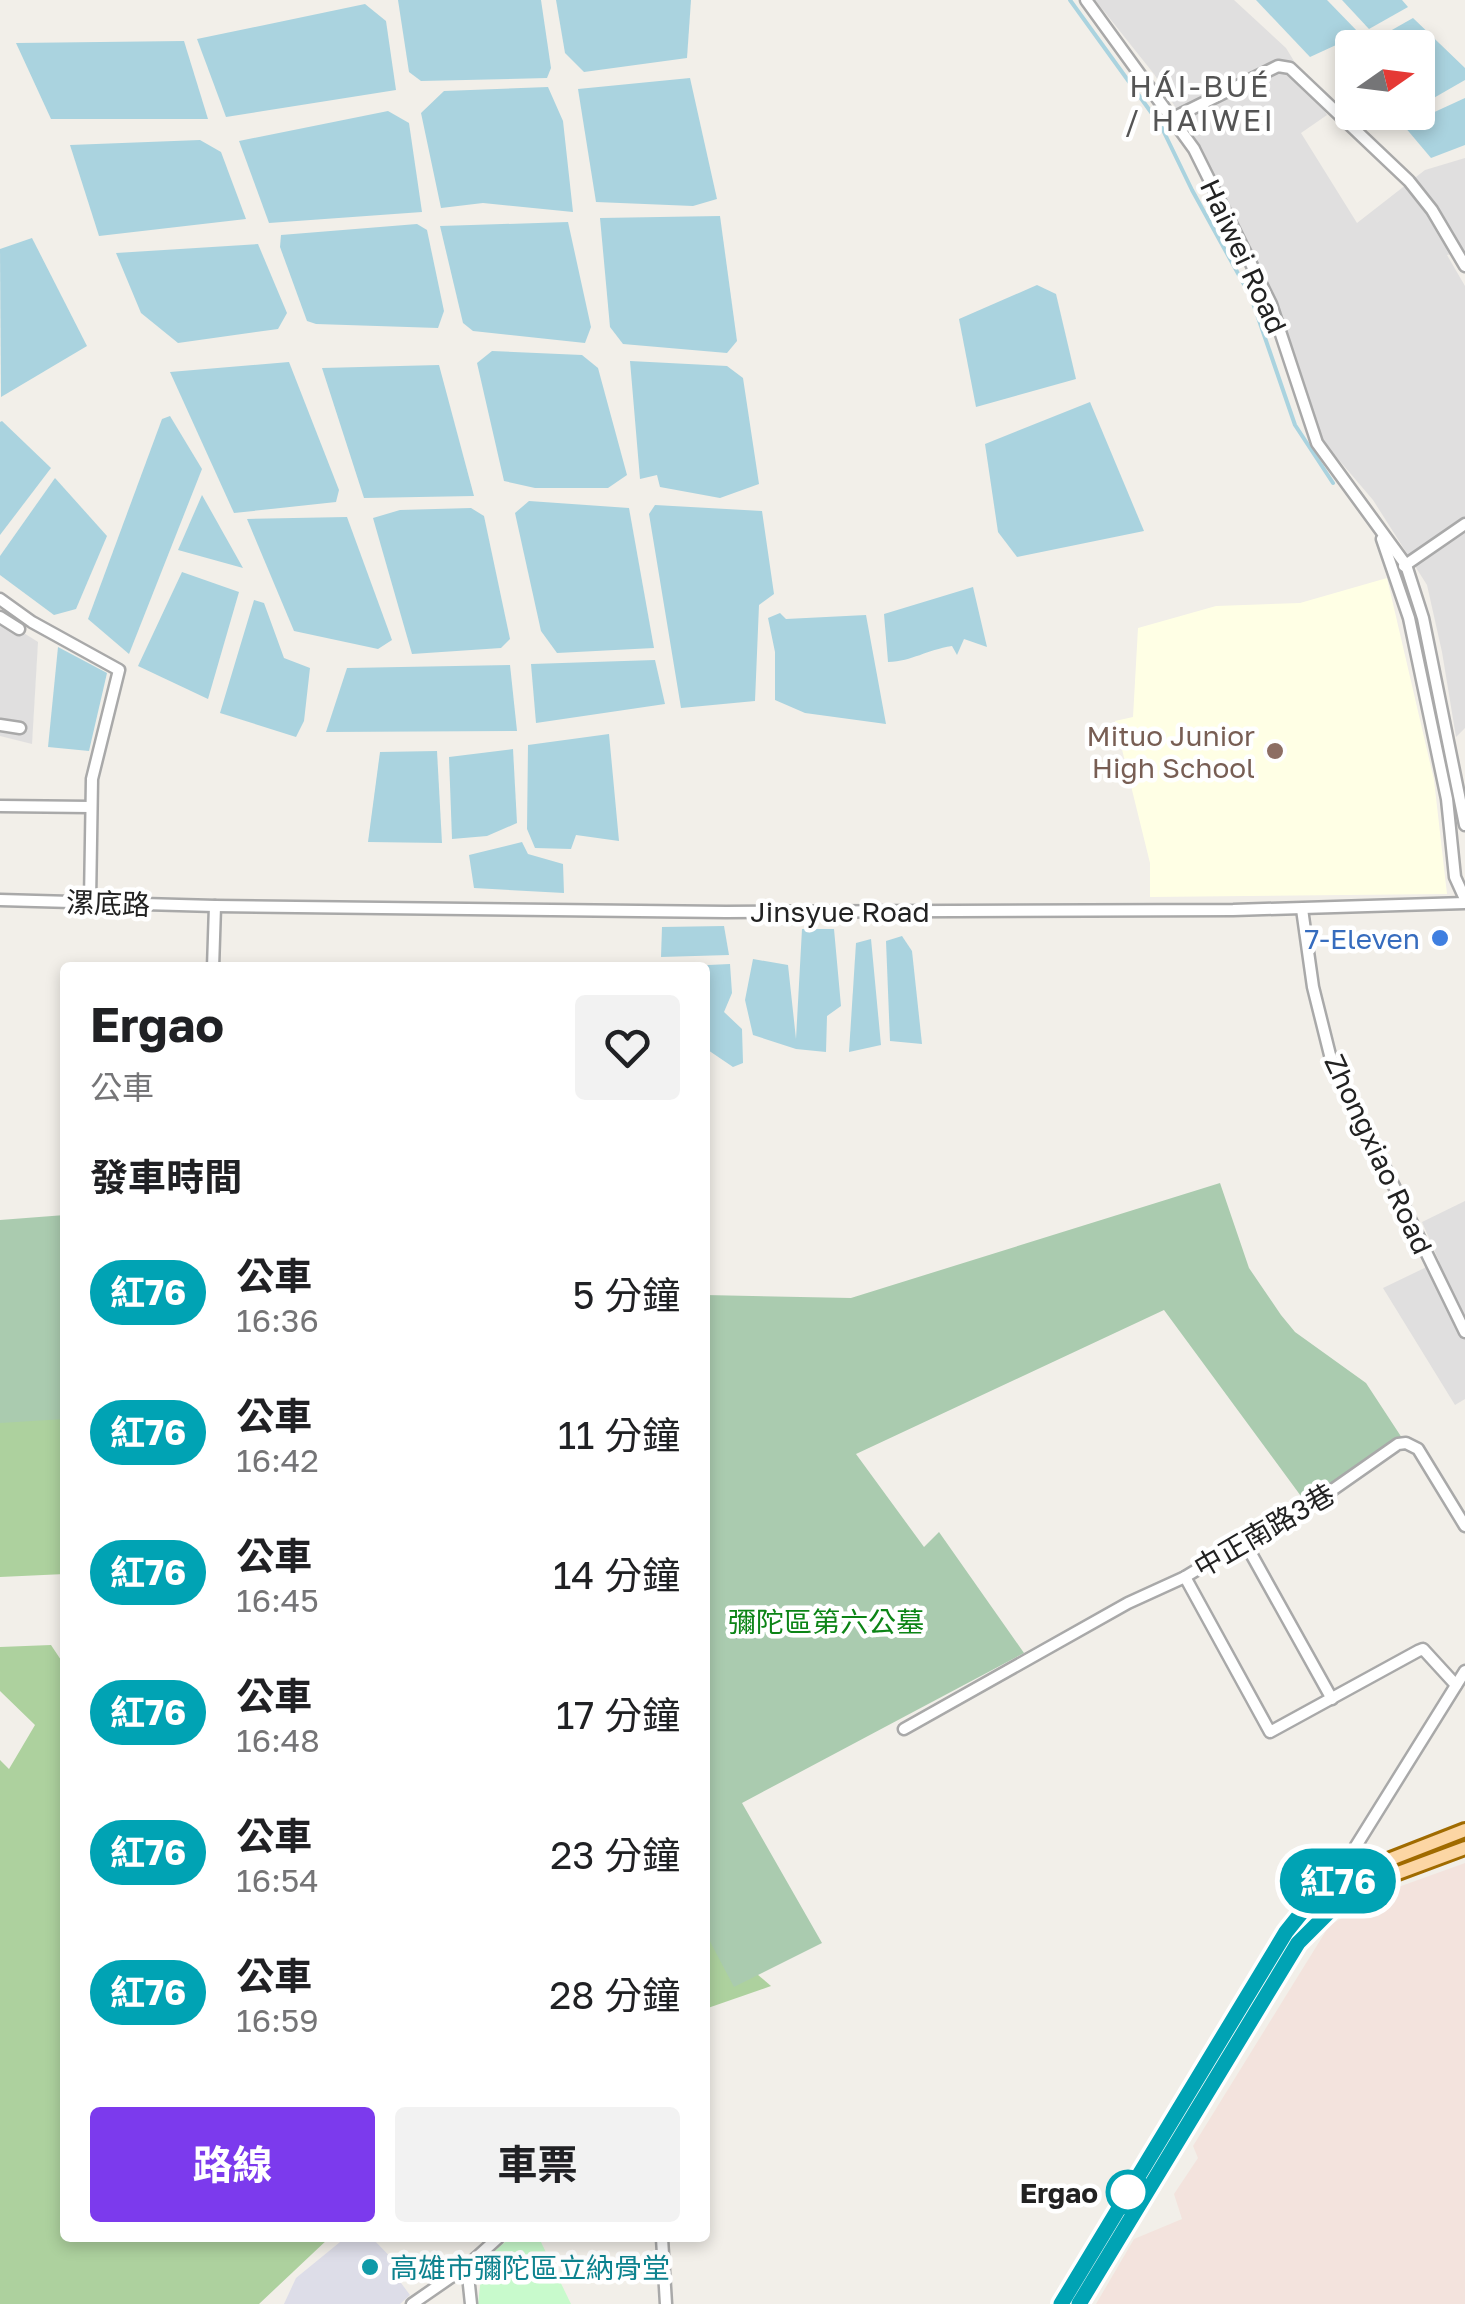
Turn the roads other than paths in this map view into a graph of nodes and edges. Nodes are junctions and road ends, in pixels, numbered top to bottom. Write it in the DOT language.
graph roads {
  1 [pos="1086,0"];
  2 [pos="1173,118"];
  3 [pos="1464,261"];
  4 [pos="1465,524"];
  5 [pos="1401,568"];
  6 [pos="0,599"];
  7 [pos="0,617"];
  8 [pos="19,629"];
  9 [pos="0,725"];
  10 [pos="20,728"];
  11 [pos="0,806"];
  12 [pos="91,808"];
  13 [pos="1465,825"];
  14 [pos="0,900"];
  15 [pos="1465,901"];
  16 [pos="90,902"];
  17 [pos="216,906"];
  18 [pos="1302,909"];
  19 [pos="212,962"];
  20 [pos="1465,1332"];
  21 [pos="1465,1526"];
  22 [pos="1244,1542"];
  23 [pos="1184,1577"];
  24 [pos="1465,1670"];
  25 [pos="1456,1686"];
  26 [pos="1332,1699"];
  27 [pos="904,1729"];
  28 [pos="1465,1830"];
  29 [pos="1465,1848"];
  30 [pos="1342,1878"];
  31 [pos="1336,1905"];
  32 [pos="481,2242"];
  33 [pos="493,2242"];
  34 [pos="662,2242"];
  35 [pos="486,2248"];
  36 [pos="467,2266"];
  37 [pos="412,2304"];
  38 [pos="471,2304"];
  39 [pos="666,2304"];
  40 [pos="1061,2304"];
  41 [pos="1078,2304"];
  1 -- 2 [label="street, Haiwei Road"];
  2 -- 3 [label="street"];
  2 -- 5 [label="street, Haiwei Road"];
  4 -- 5 [label="street"];
  5 -- 13 [label="street, Haiwei Road"];
  5 -- 15 [label="street, Haiwei Road"];
  6 -- 12 [label="street"];
  7 -- 8 [label="street"];
  9 -- 10 [label="street"];
  11 -- 12 [label="street"];
  12 -- 16 [label="street"];
  14 -- 16 [label="street, 漯底路"];
  15 -- 18 [label="street, Jinsyue Road"];
  16 -- 17 [label="street, 漯底路"];
  17 -- 18 [label="street, Jinsyue Road"];
  17 -- 19 [label="street"];
  18 -- 20 [label="street, Zhongxiao Road"];
  21 -- 22 [label="street, 中正南路3巷"];
  22 -- 23 [label="street, 中正南路3巷"];
  22 -- 26 [label="street"];
  23 -- 26 [label="street, 中正南路3巷"];
  23 -- 27 [label="street, 中正南路3巷"];
  24 -- 25 [label="street"];
  25 -- 26 [label="street"];
  25 -- 30 [label="street"];
  28 -- 30 [label="main road"];
  29 -- 31 [label="main road"];
  30 -- 31 [label="street"];
  30 -- 40 [label="main road"];
  31 -- 41 [label="main road"];
  32 -- 35 [label="street"];
  33 -- 35 [label="street"];
  34 -- 39 [label="street"];
  35 -- 36 [label="street"];
  36 -- 37 [label="street"];
  36 -- 38 [label="street"];
}
